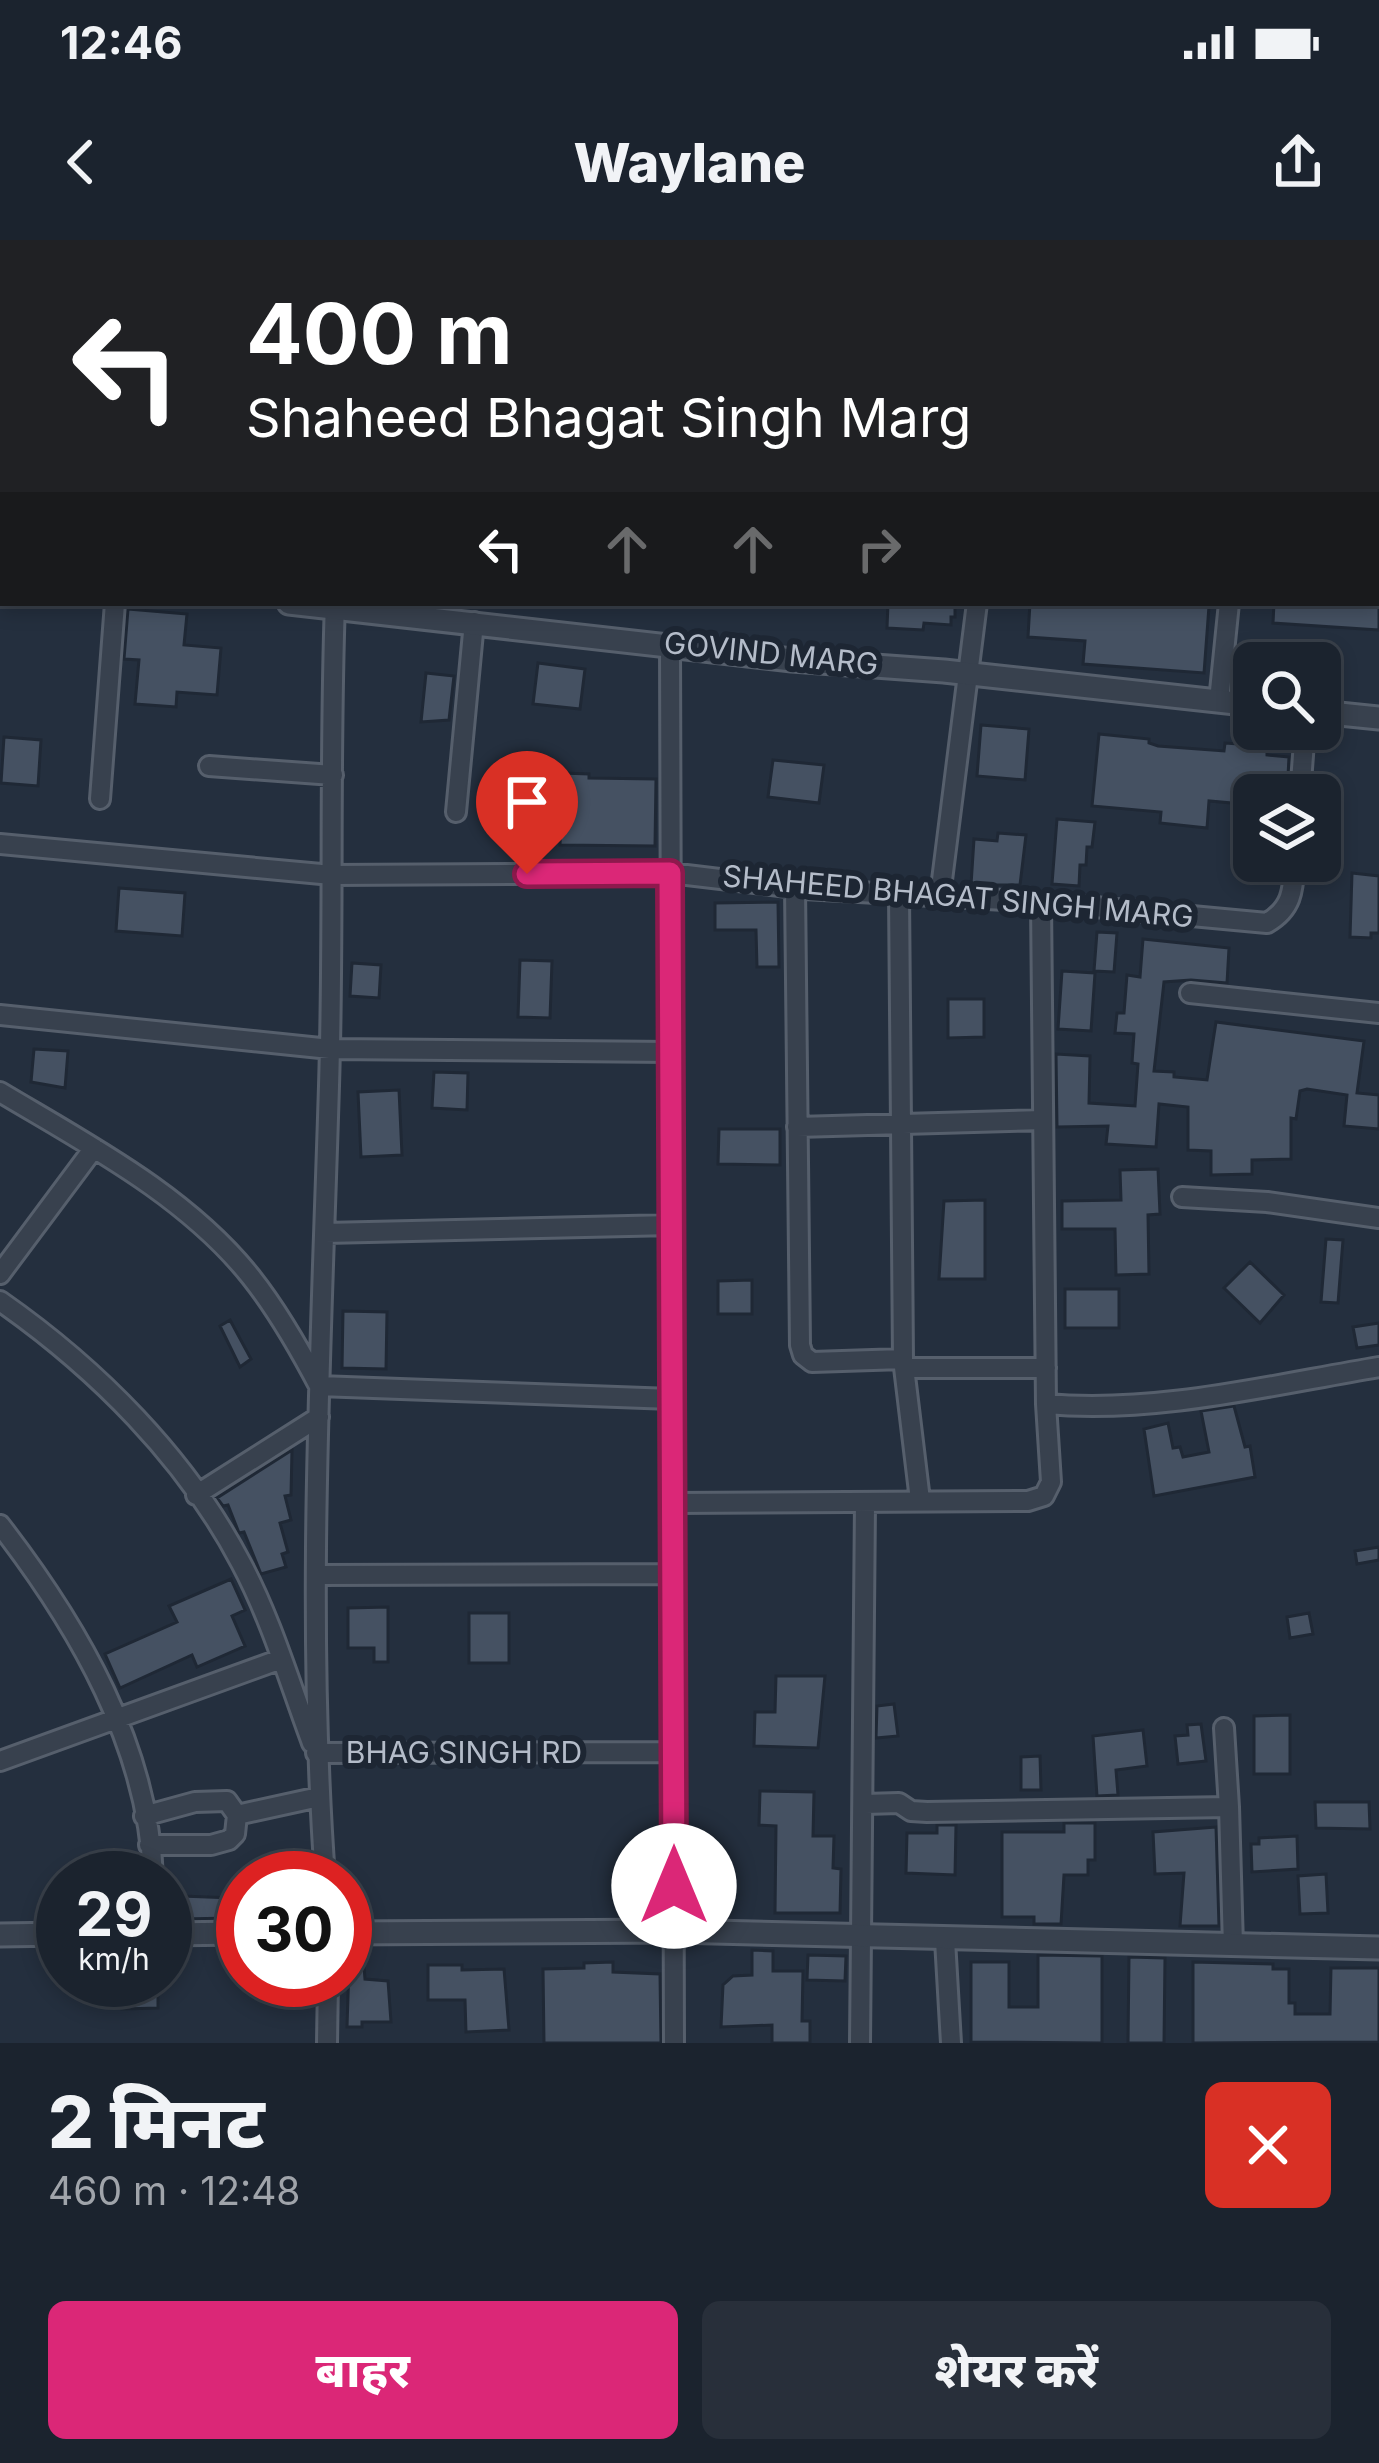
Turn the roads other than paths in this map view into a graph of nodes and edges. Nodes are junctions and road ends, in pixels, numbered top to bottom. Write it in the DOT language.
graph roads {
  1 [pos="115,606"];
  2 [pos="335,606"];
  3 [pos="343,606"];
  4 [pos="977,606"];
  5 [pos="1229,606"];
  6 [pos="474,622"];
  7 [pos="670,643"];
  8 [pos="970,674"];
  9 [pos="1219,701"];
  10 [pos="1233,703"];
  11 [pos="1341,714"];
  12 [pos="1379,718"];
  13 [pos="209,766"];
  14 [pos="333,775"];
  15 [pos="100,799"];
  16 [pos="456,812"];
  17 [pos="0,844"];
  18 [pos="670,873"];
  19 [pos="332,875"];
  20 [pos="1293,882"];
  21 [pos="795,887"];
  22 [pos="899,894"];
  23 [pos="940,896"];
  24 [pos="1041,902"];
  25 [pos="1190,992"];
  26 [pos="1379,1013"];
  27 [pos="0,1015"];
  28 [pos="330,1048"];
  29 [pos="671,1052"];
  30 [pos="0,1092"];
  31 [pos="1043,1120"];
  32 [pos="901,1124"];
  33 [pos="797,1127"];
  34 [pos="94,1148"];
  35 [pos="1182,1197"];
  36 [pos="1379,1219"];
  37 [pos="672,1225"];
  38 [pos="325,1233"];
  39 [pos="0,1274"];
  40 [pos="0,1301"];
  41 [pos="904,1363"];
  42 [pos="1379,1367"];
  43 [pos="1046,1368"];
  44 [pos="319,1386"];
  45 [pos="672,1399"];
  46 [pos="1046,1404"];
  47 [pos="319,1417"];
  48 [pos="196,1495"];
  49 [pos="920,1500"];
  50 [pos="672,1503"];
  51 [pos="866,1504"];
  52 [pos="0,1525"];
  53 [pos="317,1574"];
  54 [pos="672,1574"];
  55 [pos="280,1659"];
  56 [pos="114,1720"];
  57 [pos="1224,1728"];
  58 [pos="673,1752"];
  59 [pos="316,1753"];
  60 [pos="0,1761"];
  61 [pos="319,1797"];
  62 [pos="865,1804"];
  63 [pos="1229,1807"];
  64 [pos="237,1815"];
  65 [pos="144,1816"];
  66 [pos="148,1845"];
  67 [pos="149,1851"];
  68 [pos="323,1851"];
  69 [pos="674,1930"];
  70 [pos="372,1933"];
  71 [pos="36,1934"];
  72 [pos="0,1935"];
  73 [pos="864,1935"];
  74 [pos="945,1940"];
  75 [pos="1233,1946"];
  76 [pos="1379,1948"];
  77 [pos="328,2007"];
  78 [pos="327,2043"];
  79 [pos="674,2043"];
  80 [pos="860,2043"];
  81 [pos="951,2043"];
  1 -- 15 [label="street"];
  2 -- 14 [label="street"];
  3 -- 6 [label="street, GOVIND MARG"];
  4 -- 8 [label="street"];
  5 -- 9 [label="street"];
  6 -- 7 [label="street, GOVIND MARG"];
  6 -- 16 [label="street"];
  7 -- 8 [label="street, GOVIND MARG"];
  7 -- 18 [label="street"];
  8 -- 9 [label="street, GOVIND MARG"];
  8 -- 23 [label="street"];
  9 -- 10 [label="street, GOVIND MARG"];
  11 -- 12 [label="street"];
  13 -- 14 [label="street"];
  14 -- 19 [label="street"];
  17 -- 19 [label="street, SHAHEED BHAGAT SINGH MARG"];
  18 -- 19 [label="street, SHAHEED BHAGAT SINGH MARG"];
  18 -- 21 [label="street, SHAHEED BHAGAT SINGH MARG"];
  18 -- 29 [label="street"];
  19 -- 28 [label="street"];
  20 -- 24 [label="street, SHAHEED BHAGAT SINGH MARG"];
  21 -- 22 [label="street, SHAHEED BHAGAT SINGH MARG"];
  21 -- 33 [label="street"];
  22 -- 23 [label="street, SHAHEED BHAGAT SINGH MARG"];
  22 -- 32 [label="street"];
  23 -- 24 [label="street, SHAHEED BHAGAT SINGH MARG"];
  24 -- 31 [label="street"];
  25 -- 26 [label="street"];
  27 -- 28 [label="street"];
  28 -- 29 [label="street"];
  28 -- 38 [label="street"];
  29 -- 37 [label="street"];
  30 -- 34 [label="street"];
  31 -- 32 [label="street"];
  31 -- 43 [label="street"];
  32 -- 33 [label="street"];
  32 -- 41 [label="street"];
  33 -- 41 [label="street"];
  34 -- 39 [label="street"];
  34 -- 44 [label="street"];
  35 -- 36 [label="street"];
  37 -- 38 [label="street"];
  37 -- 45 [label="street"];
  38 -- 44 [label="street"];
  40 -- 48 [label="street, BHAG SINGH RD"];
  41 -- 43 [label="street"];
  41 -- 49 [label="street"];
  42 -- 46 [label="street"];
  43 -- 46 [label="street"];
  44 -- 45 [label="street"];
  44 -- 47 [label="street"];
  45 -- 50 [label="street"];
  46 -- 49 [label="street"];
  47 -- 48 [label="street"];
  47 -- 53 [label="street"];
  48 -- 55 [label="street, BHAG SINGH RD"];
  49 -- 51 [label="street"];
  50 -- 51 [label="street"];
  50 -- 54 [label="street"];
  51 -- 62 [label="street"];
  52 -- 56 [label="street"];
  53 -- 54 [label="street"];
  53 -- 59 [label="street"];
  54 -- 58 [label="street"];
  55 -- 56 [label="street"];
  55 -- 59 [label="street, BHAG SINGH RD"];
  56 -- 60 [label="street"];
  56 -- 65 [label="street"];
  57 -- 63 [label="street"];
  58 -- 59 [label="street, BHAG SINGH RD"];
  58 -- 69 [label="street"];
  59 -- 61 [label="street"];
  61 -- 64 [label="street"];
  61 -- 68 [label="street"];
  62 -- 63 [label="street"];
  62 -- 73 [label="street"];
  63 -- 75 [label="street"];
  64 -- 65 [label="street"];
  64 -- 66 [label="street"];
  65 -- 66 [label="street"];
  66 -- 67 [label="street"];
  69 -- 70 [label="street"];
  69 -- 73 [label="street"];
  69 -- 79 [label="street"];
  71 -- 72 [label="street"];
  73 -- 74 [label="street"];
  73 -- 80 [label="street"];
  74 -- 75 [label="street"];
  74 -- 81 [label="street"];
  75 -- 76 [label="street"];
  77 -- 78 [label="street"];
}
